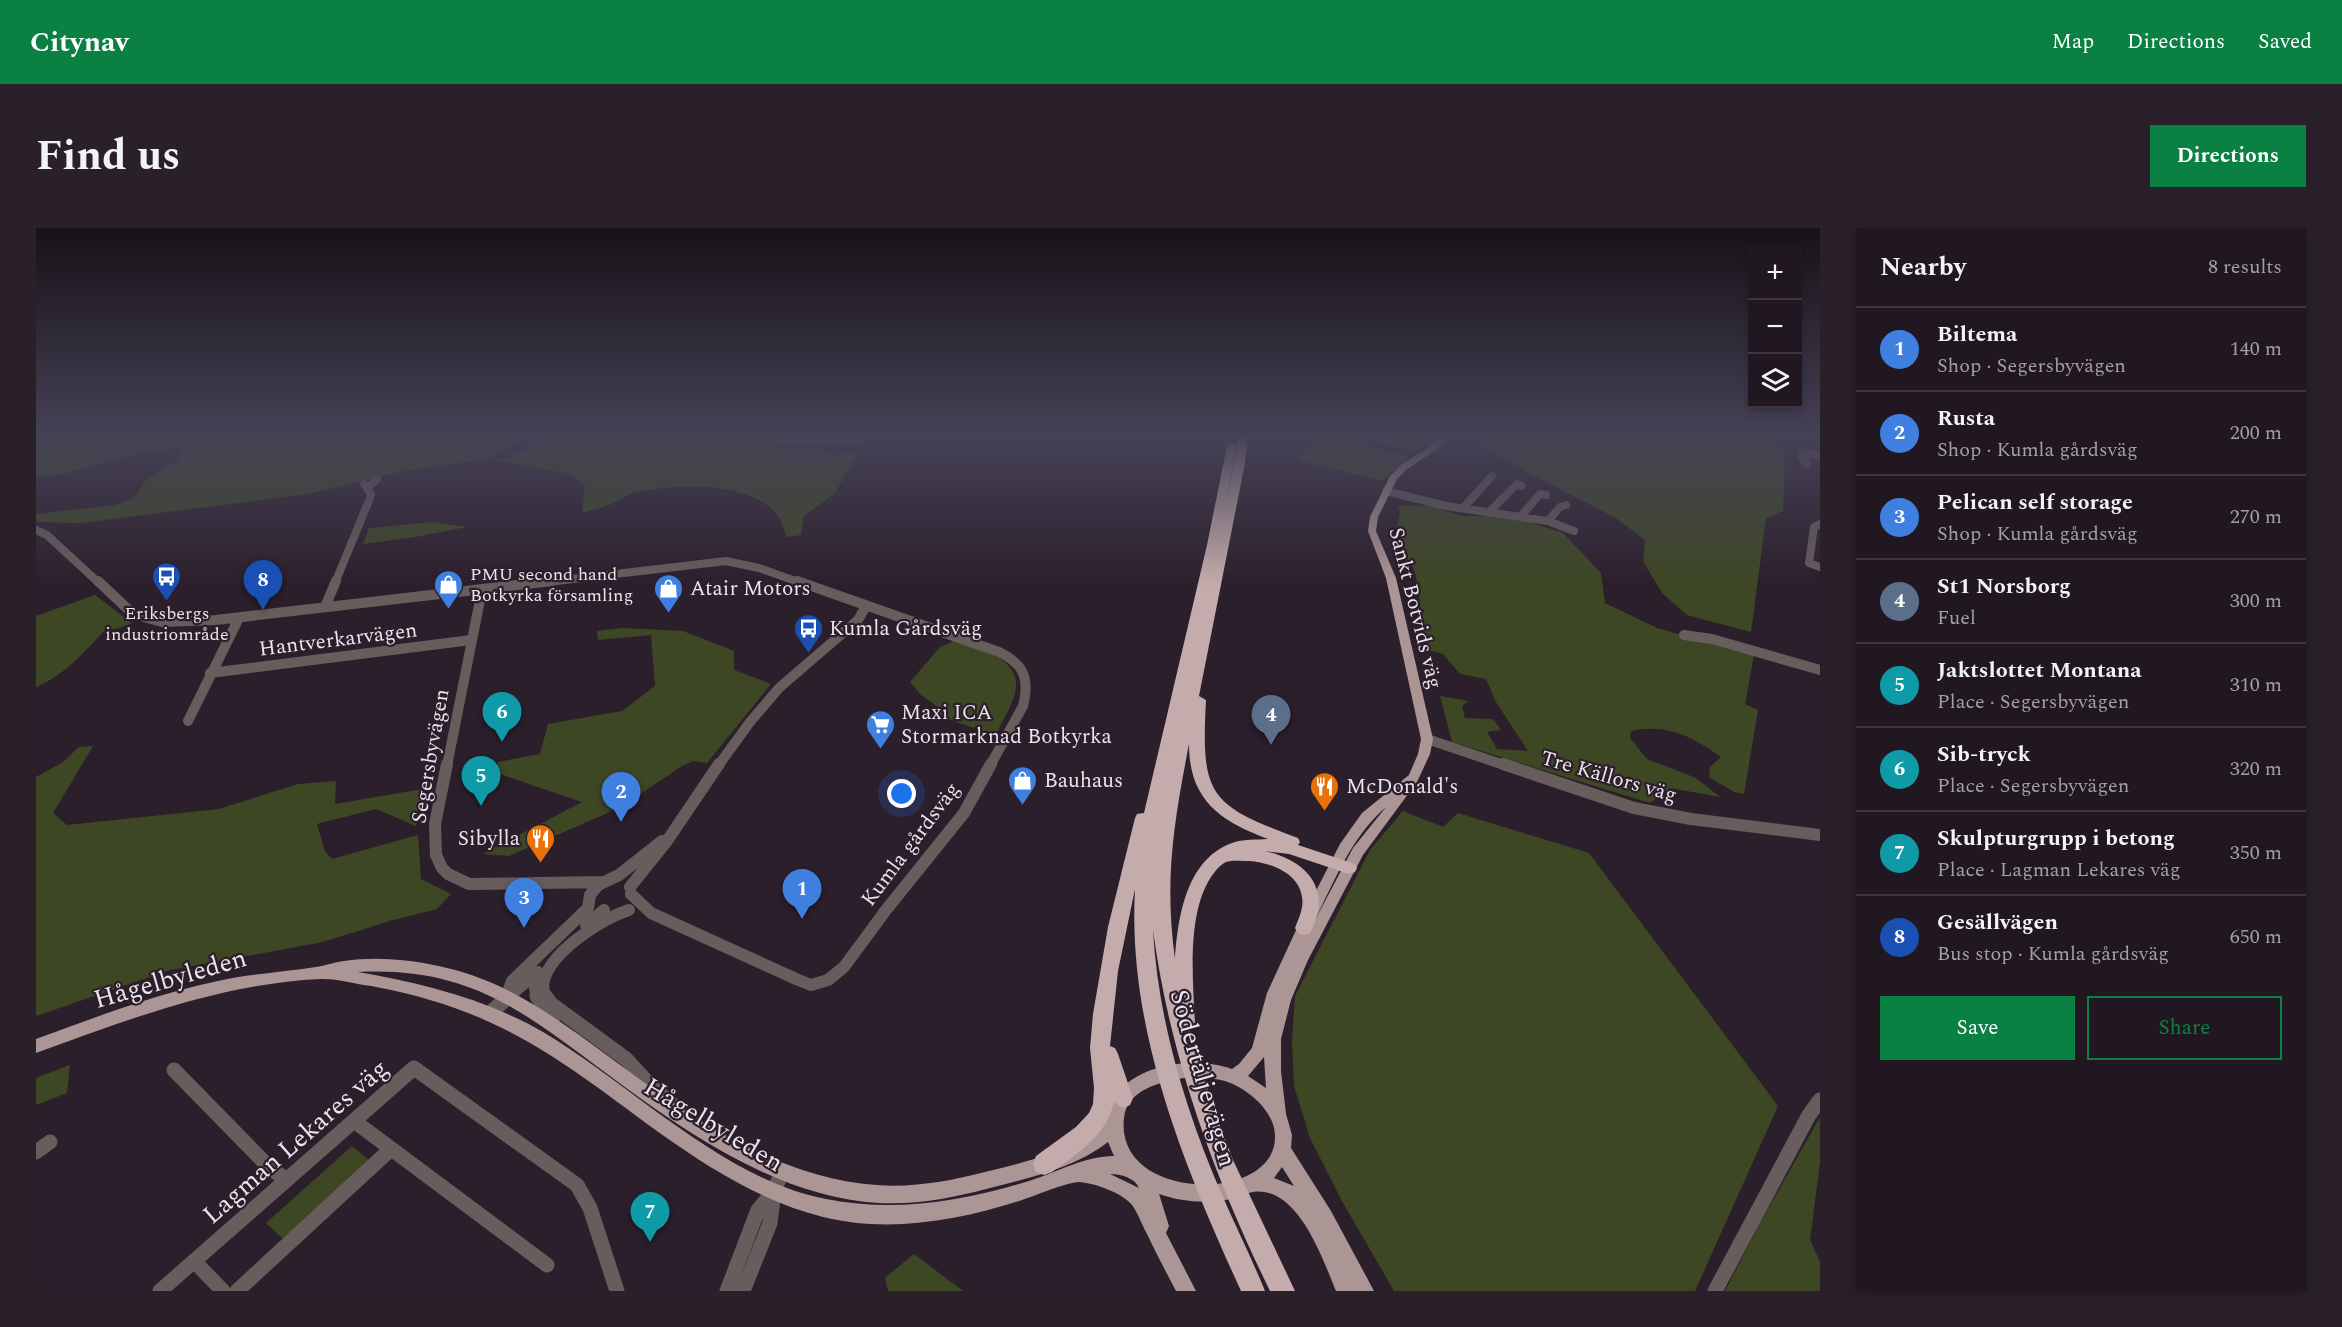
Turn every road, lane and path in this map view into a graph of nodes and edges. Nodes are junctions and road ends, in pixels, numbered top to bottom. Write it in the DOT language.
graph roads {
  1 [pos="366,487"];
  2 [pos="1224,487"];
  3 [pos="1234,487"];
  4 [pos="1389,487"];
  5 [pos="1482,487"];
  6 [pos="1514,487"];
  7 [pos="1386,491"];
  8 [pos="1546,495"];
  9 [pos="1566,505"];
  10 [pos="1463,508"];
  11 [pos="1490,512"];
  12 [pos="1521,516"];
  13 [pos="1548,521"];
  14 [pos="1820,524"];
  15 [pos="36,530"];
  16 [pos="1574,531"];
  17 [pos="1820,567"];
  18 [pos="482,590"];
  19 [pos="862,604"];
  20 [pos="325,607"];
  21 [pos="239,618"];
  22 [pos="1684,635"];
  23 [pos="471,640"];
  24 [pos="1193,660"];
  25 [pos="1820,670"];
  26 [pos="210,673"];
  27 [pos="188,721"];
  28 [pos="1427,739"];
  29 [pos="1162,761"];
  30 [pos="1820,835"];
  31 [pos="670,836"];
  32 [pos="1212,862"];
  33 [pos="1342,864"];
  34 [pos="607,881"];
  35 [pos="568,882"];
  36 [pos="630,890"];
  37 [pos="590,899"];
  38 [pos="616,909"];
  39 [pos="651,913"];
  40 [pos="1304,928"];
  41 [pos="546,964"];
  42 [pos="321,972"];
  43 [pos="506,997"];
  44 [pos="489,1014"];
  45 [pos="1103,1022"];
  46 [pos="36,1046"];
  47 [pos="1186,1051"];
  48 [pos="174,1070"];
  49 [pos="1234,1076"];
  50 [pos="649,1084"];
  51 [pos="1129,1092"];
  52 [pos="1820,1100"];
  53 [pos="1278,1114"];
  54 [pos="354,1120"];
  55 [pos="693,1126"];
  56 [pos="1113,1126"];
  57 [pos="50,1142"];
  58 [pos="391,1149"];
  59 [pos="1282,1151"];
  60 [pos="36,1152"];
  61 [pos="1044,1164"];
  62 [pos="782,1172"];
  63 [pos="1078,1173"];
  64 [pos="1141,1175"];
  65 [pos="286,1180"];
  66 [pos="1266,1180"];
  67 [pos="774,1191"];
  68 [pos="1167,1251"];
  69 [pos="194,1261"];
  70 [pos="547,1265"];
  71 [pos="160,1291"];
  72 [pos="223,1291"];
  73 [pos="237,1291"];
  74 [pos="617,1291"];
  75 [pos="727,1291"];
  76 [pos="743,1291"];
  77 [pos="1186,1291"];
  78 [pos="1253,1291"];
  79 [pos="1282,1291"];
  80 [pos="1346,1291"];
  81 [pos="1364,1291"];
  82 [pos="1715,1291"];
  1 -- 20 [label="street"];
  2 -- 24 [label="highway"];
  3 -- 24 [label="highway"];
  4 -- 7 [label="main road, Sankt Botvids väg"];
  5 -- 10 [label="street"];
  6 -- 11 [label="street"];
  7 -- 10 [label="street"];
  7 -- 28 [label="main road, Sankt Botvids väg"];
  8 -- 12 [label="street"];
  9 -- 13 [label="street"];
  10 -- 11 [label="street"];
  11 -- 12 [label="street"];
  12 -- 13 [label="street"];
  13 -- 16 [label="street"];
  14 -- 17 [label="street"];
  15 -- 21 [label="street, Kumla gårdsväg"];
  18 -- 19 [label="street, Kumla gårdsväg"];
  18 -- 20 [label="street, Kumla gårdsväg"];
  18 -- 23 [label="street, Segersbyvägen"];
  19 -- 31 [label="street"];
  19 -- 39 [label="street, Kumla gårdsväg"];
  20 -- 21 [label="street, Kumla gårdsväg"];
  21 -- 26 [label="street, Hantverkarvägen"];
  22 -- 25 [label="street"];
  23 -- 26 [label="street, Hantverkarvägen"];
  23 -- 35 [label="street, Segersbyvägen"];
  24 -- 29 [label="highway, Södertäljevägen"];
  24 -- 33 [label="highway"];
  24 -- 47 [label="highway"];
  26 -- 27 [label="street, Hantverkarvägen"];
  28 -- 30 [label="street, Tre Källors väg"];
  28 -- 33 [label="main road, Sankt Botvids väg"];
  29 -- 45 [label="highway"];
  29 -- 78 [label="highway, Södertäljevägen"];
  31 -- 34 [label="street"];
  31 -- 36 [label="street"];
  32 -- 33 [label="highway"];
  32 -- 40 [label="highway"];
  32 -- 47 [label="highway"];
  33 -- 40 [label="main road, Sankt Botvids väg"];
  33 -- 53 [label="main road, Sankt Botvids väg"];
  34 -- 35 [label="street, Segersbyvägen"];
  34 -- 36 [label="street"];
  34 -- 37 [label="street"];
  35 -- 37 [label="street"];
  36 -- 38 [label="street"];
  36 -- 39 [label="street"];
  37 -- 38 [label="street"];
  37 -- 43 [label="street"];
  38 -- 39 [label="street"];
  38 -- 41 [label="street"];
  38 -- 50 [label="street"];
  40 -- 49 [label="main road, Sankt Botvids väg"];
  41 -- 43 [label="street"];
  41 -- 50 [label="street"];
  42 -- 43 [label="main road, Hågelbyleden"];
  42 -- 44 [label="main road, Hågelbyleden"];
  42 -- 46 [label="main road, Hågelbyleden"];
  43 -- 44 [label="street"];
  43 -- 55 [label="main road, Hågelbyleden"];
  44 -- 67 [label="main road, Hågelbyleden"];
  45 -- 51 [label="highway"];
  45 -- 61 [label="highway"];
  47 -- 79 [label="highway"];
  48 -- 65 [label="street"];
  49 -- 51 [label="main road"];
  49 -- 53 [label="main road"];
  50 -- 55 [label="street"];
  51 -- 56 [label="main road"];
  52 -- 82 [label="street"];
  53 -- 59 [label="main road"];
  54 -- 58 [label="street"];
  54 -- 65 [label="street, Lagman Lekares väg"];
  54 -- 74 [label="street, Lagman Lekares väg"];
  55 -- 62 [label="main road, Hågelbyleden"];
  56 -- 61 [label="main road, Hågelbyleden"];
  56 -- 64 [label="main road"];
  57 -- 60 [label="street"];
  58 -- 70 [label="street"];
  58 -- 73 [label="street"];
  59 -- 66 [label="main road"];
  59 -- 81 [label="main road"];
  61 -- 62 [label="main road, Hågelbyleden"];
  62 -- 67 [label="street"];
  63 -- 64 [label="main road, Hågelbyleden"];
  63 -- 67 [label="main road, Hågelbyleden"];
  63 -- 68 [label="main road"];
  64 -- 66 [label="main road"];
  64 -- 68 [label="main road"];
  65 -- 69 [label="street, Lagman Lekares väg"];
  66 -- 80 [label="main road"];
  67 -- 75 [label="street"];
  67 -- 76 [label="street"];
  68 -- 77 [label="main road"];
  69 -- 71 [label="street, Lagman Lekares väg"];
  69 -- 72 [label="street"];
}
